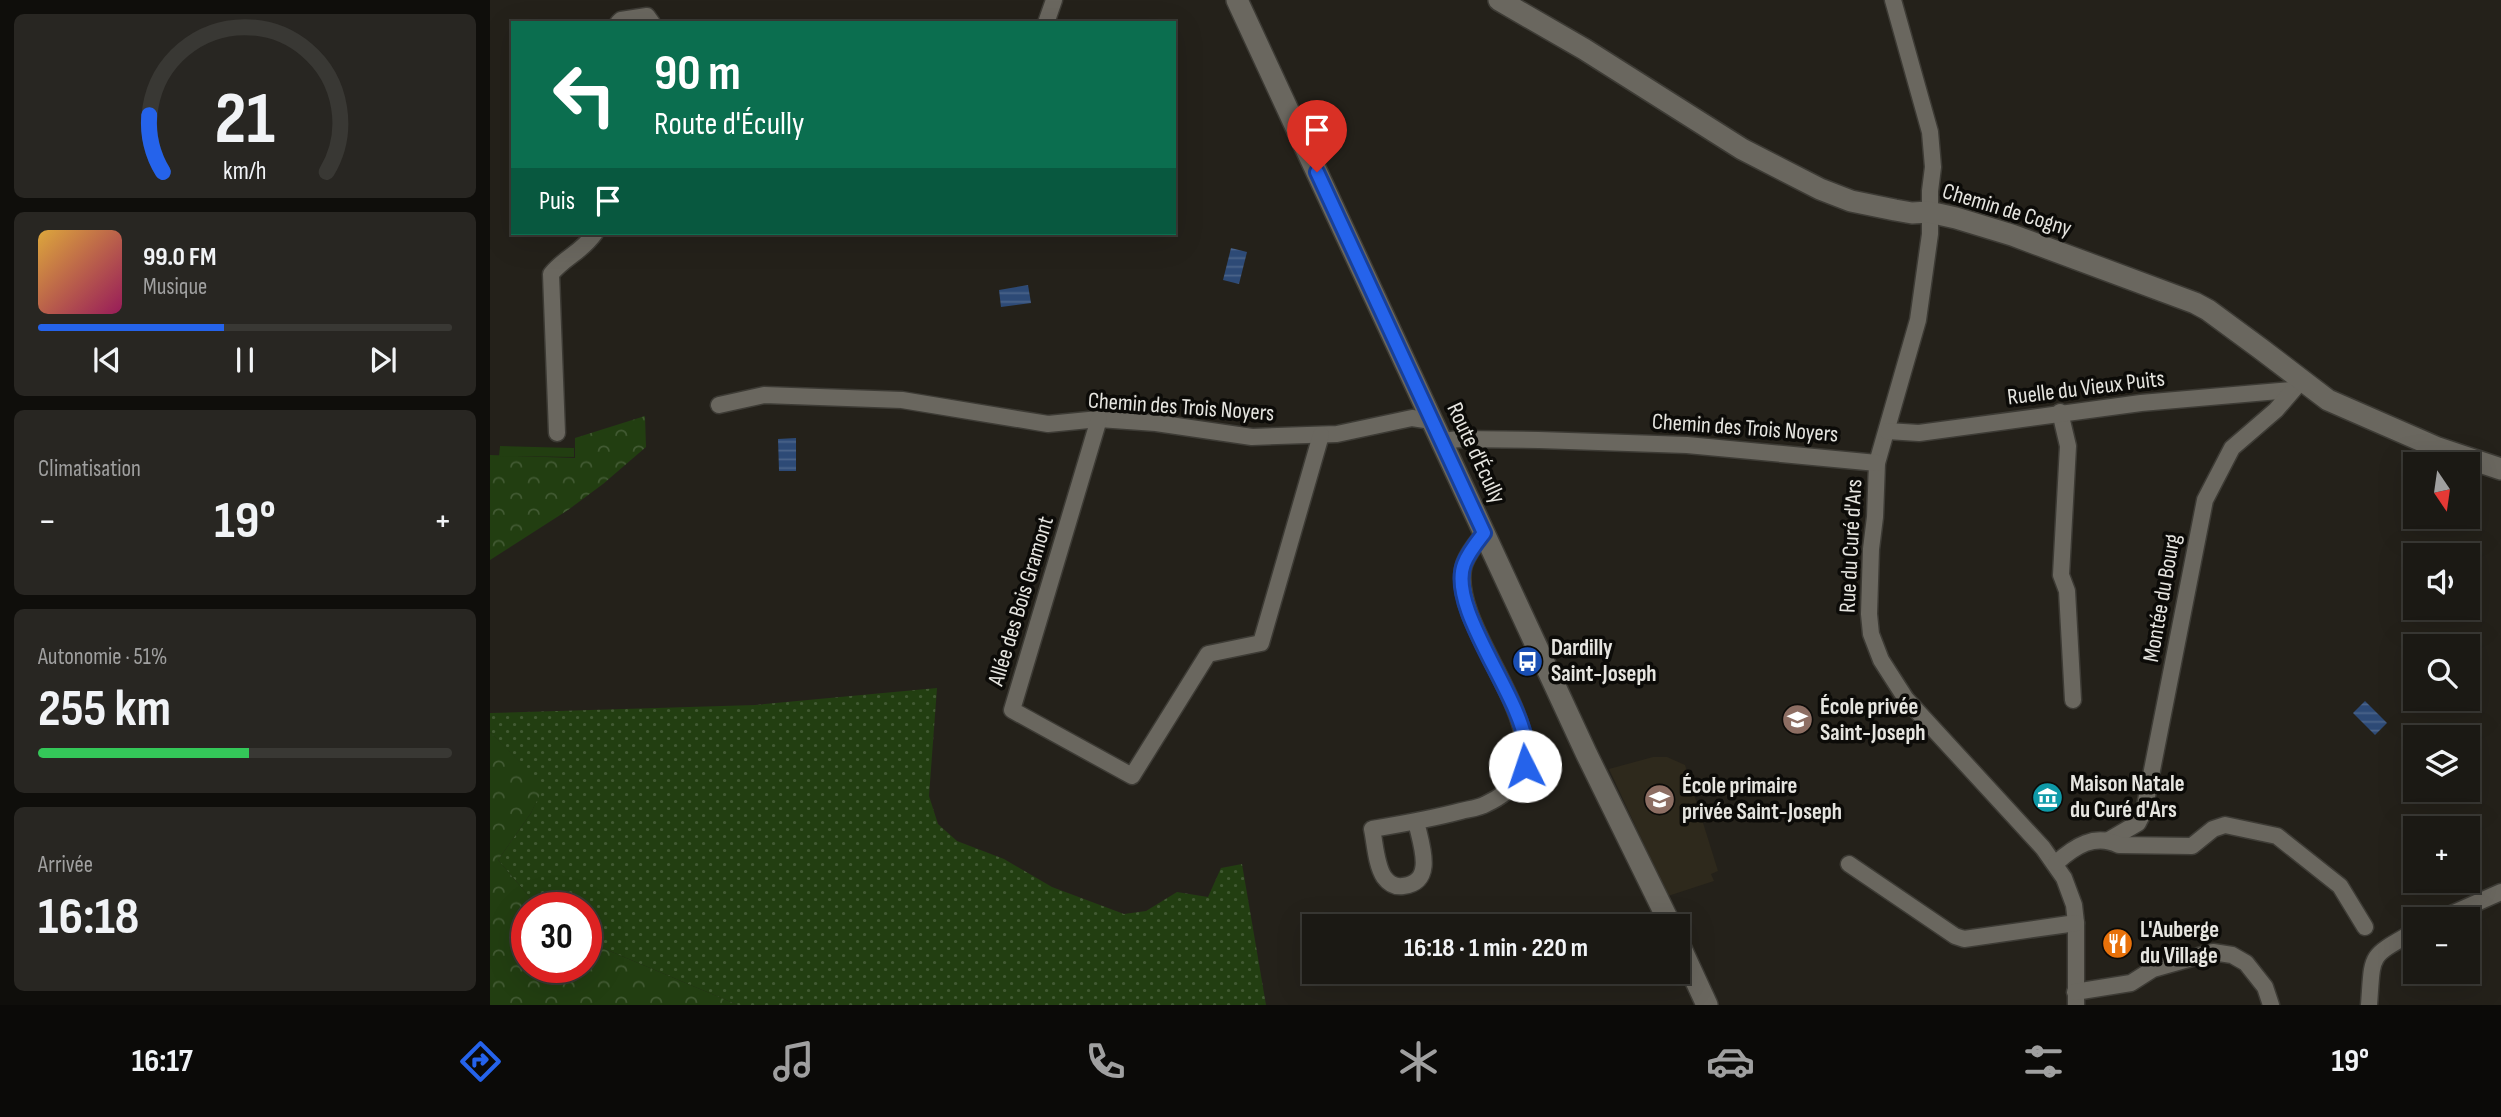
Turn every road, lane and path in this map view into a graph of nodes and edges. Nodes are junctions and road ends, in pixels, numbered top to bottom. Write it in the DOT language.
graph roads {
  1 [pos="637,0"];
  2 [pos="1054,0"];
  3 [pos="1237,0"];
  4 [pos="1499,0"];
  5 [pos="1893,0"];
  6 [pos="650,19"];
  7 [pos="620,21"];
  8 [pos="1047,21"];
  9 [pos="1929,212"];
  10 [pos="593,235"];
  11 [pos="2296,385"];
  12 [pos="719,405"];
  13 [pos="2060,412"];
  14 [pos="1099,419"];
  15 [pos="1432,421"];
  16 [pos="1887,431"];
  17 [pos="557,433"];
  18 [pos="1321,435"];
  19 [pos="1442,441"];
  20 [pos="1877,463"];
  21 [pos="2501,469"];
  22 [pos="1484,533"];
  23 [pos="2073,700"];
  24 [pos="1416,821"];
  25 [pos="2109,840"];
  26 [pos="2056,863"];
  27 [pos="1849,864"];
  28 [pos="2501,892"];
  29 [pos="2467,907"];
  30 [pos="1665,914"];
  31 [pos="2076,923"];
  32 [pos="2365,927"];
  33 [pos="2403,938"];
  34 [pos="1690,968"];
  35 [pos="2075,998"];
  36 [pos="1707,1005"];
  37 [pos="2271,1005"];
  38 [pos="2369,1005"];
  1 -- 6 [label="street"];
  2 -- 8 [label="street"];
  3 -- 15 [label="street, Route d'Écully"];
  4 -- 9 [label="street, Chemin de Cogny"];
  5 -- 9 [label="street, Rue du Curé d'Ars"];
  6 -- 7 [label="street"];
  9 -- 11 [label="street, Chemin de Cogny"];
  9 -- 16 [label="street, Rue du Curé d'Ars"];
  10 -- 17 [label="street"];
  11 -- 13 [label="street, Ruelle du Vieux Puits"];
  11 -- 21 [label="street, Chemin de Cogny"];
  11 -- 25 [label="street, Montée du Bourg"];
  12 -- 14 [label="street, Chemin des Trois Noyers"];
  13 -- 16 [label="street, Ruelle du Vieux Puits"];
  13 -- 23 [label="street"];
  14 -- 18 [label="street, Chemin des Trois Noyers"];
  14 -- 18 [label="street, Allée des Bois Gramont"];
  15 -- 18 [label="street, Chemin des Trois Noyers"];
  15 -- 19 [label="street, Route d'Écully"];
  16 -- 20 [label="street, Rue du Curé d'Ars"];
  19 -- 20 [label="street, Chemin des Trois Noyers"];
  19 -- 22 [label="street, Route d'Écully"];
  20 -- 26 [label="street, Rue du Curé d'Ars"];
  22 -- 24 [label="street"];
  22 -- 30 [label="street, Route d'Écully"];
  25 -- 26 [label="street"];
  25 -- 32 [label="street"];
  26 -- 31 [label="street, Rue du Curé d'Ars"];
  27 -- 31 [label="street"];
  28 -- 29 [label="street"];
  31 -- 35 [label="street, Rue du Curé d'Ars"];
  33 -- 38 [label="street"];
  34 -- 36 [label="street"];
  35 -- 37 [label="street"];
}
